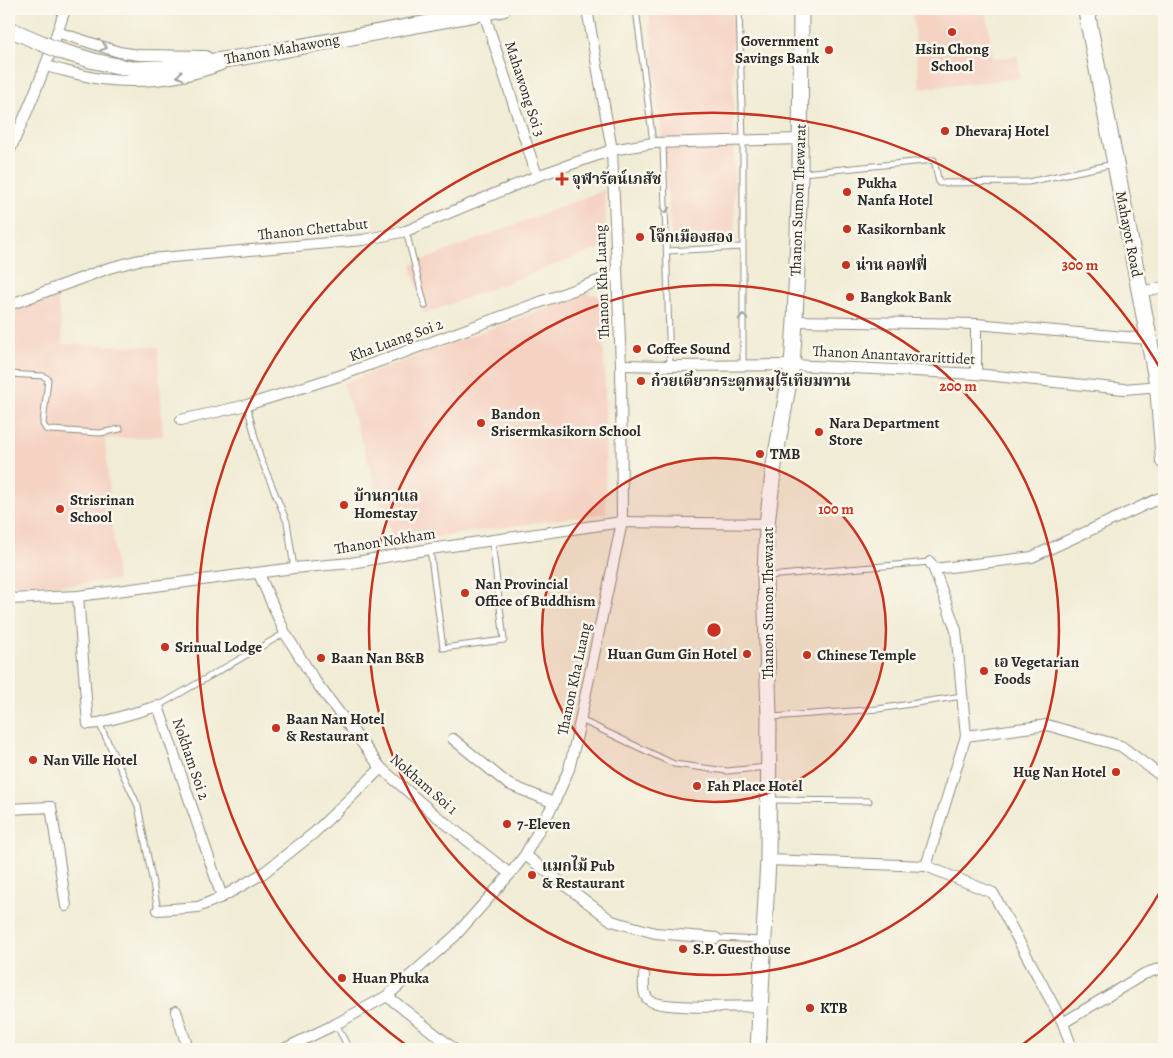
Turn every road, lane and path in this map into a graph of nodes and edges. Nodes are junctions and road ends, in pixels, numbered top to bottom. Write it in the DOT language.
graph roads {
  1 [pos="65,9"];
  2 [pos="503,9"];
  3 [pos="586,9"];
  4 [pos="636,9"];
  5 [pos="739,9"];
  6 [pos="801,9"];
  7 [pos="1086,9"];
  8 [pos="484,12"];
  9 [pos="9,29"];
  10 [pos="58,32"];
  11 [pos="244,57"];
  12 [pos="45,66"];
  13 [pos="801,139"];
  14 [pos="743,140"];
  15 [pos="658,143"];
  16 [pos="612,150"];
  17 [pos="9,152"];
  18 [pos="1115,163"];
  19 [pos="800,174"];
  20 [pos="537,176"];
  21 [pos="406,231"];
  22 [pos="742,247"];
  23 [pos="667,251"];
  24 [pos="617,274"];
  25 [pos="1164,287"];
  26 [pos="1140,292"];
  27 [pos="9,306"];
  28 [pos="425,306"];
  29 [pos="795,321"];
  30 [pos="976,324"];
  31 [pos="1148,339"];
  32 [pos="621,365"];
  33 [pos="792,365"];
  34 [pos="670,366"];
  35 [pos="743,366"];
  36 [pos="9,374"];
  37 [pos="976,374"];
  38 [pos="1161,386"];
  39 [pos="247,406"];
  40 [pos="181,420"];
  41 [pos="120,429"];
  42 [pos="1164,461"];
  43 [pos="1164,496"];
  44 [pos="622,522"];
  45 [pos="767,524"];
  46 [pos="492,540"];
  47 [pos="430,549"];
  48 [pos="932,565"];
  49 [pos="294,568"];
  50 [pos="259,574"];
  51 [pos="765,576"];
  52 [pos="78,596"];
  53 [pos="9,599"];
  54 [pos="285,632"];
  55 [pos="962,696"];
  56 [pos="158,706"];
  57 [pos="769,717"];
  58 [pos="580,720"];
  59 [pos="99,723"];
  60 [pos="966,736"];
  61 [pos="453,739"];
  62 [pos="768,767"];
  63 [pos="381,768"];
  64 [pos="1164,778"];
  65 [pos="769,800"];
  66 [pos="869,801"];
  67 [pos="554,803"];
  68 [pos="9,809"];
  69 [pos="525,855"];
  70 [pos="768,860"];
  71 [pos="926,866"];
  72 [pos="510,874"];
  73 [pos="222,897"];
  74 [pos="66,906"];
  75 [pos="158,910"];
  76 [pos="716,938"];
  77 [pos="763,940"];
  78 [pos="1164,967"];
  79 [pos="644,975"];
  80 [pos="387,996"];
  81 [pos="760,1006"];
  82 [pos="176,1011"];
  83 [pos="1063,1023"];
  84 [pos="336,1024"];
  85 [pos="188,1049"];
  86 [pos="284,1049"];
  87 [pos="349,1049"];
  88 [pos="454,1049"];
  89 [pos="758,1049"];
  90 [pos="1072,1049"];
  1 -- 10 [label="street"];
  2 -- 8 [label="street, Thanon Mahawong"];
  3 -- 16 [label="street, Thanon Kha Luang"];
  4 -- 15 [label="lane"];
  5 -- 14 [label="lane"];
  6 -- 13 [label="street, Thanon Sumon Thewarat"];
  7 -- 18 [label="main road, Mahayot Road"];
  8 -- 11 [label="street, Thanon Mahawong"];
  8 -- 20 [label="street, Mahawong Soi 3"];
  9 -- 11 [label="street, Thanon Mahawong, bridge"];
  10 -- 11 [label="street, one-way"];
  10 -- 12 [label="street"];
  11 -- 12 [label="street, one-way"];
  12 -- 17 [label="street"];
  13 -- 14 [label="street, Thanon Chettabut"];
  13 -- 19 [label="street, Thanon Sumon Thewarat"];
  14 -- 15 [label="street, Thanon Chettabut"];
  14 -- 22 [label="lane"];
  15 -- 16 [label="street, Thanon Chettabut"];
  15 -- 23 [label="lane, one-way"];
  16 -- 20 [label="street, Thanon Chettabut"];
  16 -- 24 [label="street, Thanon Kha Luang"];
  18 -- 19 [label="lane"];
  18 -- 26 [label="main road, Mahayot Road"];
  19 -- 29 [label="street, Thanon Sumon Thewarat"];
  20 -- 21 [label="street, Thanon Chettabut"];
  21 -- 27 [label="street, Thanon Chettabut"];
  21 -- 28 [label="lane"];
  22 -- 23 [label="lane"];
  35 -- 22 [label="lane, one-way"];
  23 -- 34 [label="lane"];
  24 -- 32 [label="street, Thanon Kha Luang"];
  24 -- 39 [label="street, Kha Luang Soi 2"];
  25 -- 26 [label="street"];
  26 -- 31 [label="main road, Mahayot Road"];
  29 -- 30 [label="street"];
  29 -- 33 [label="street, Thanon Sumon Thewarat"];
  30 -- 31 [label="street"];
  30 -- 37 [label="street"];
  31 -- 38 [label="main road, Mahayot Road"];
  32 -- 34 [label="street, Thanon Anantavorarittidet"];
  32 -- 44 [label="street, Thanon Kha Luang"];
  33 -- 35 [label="street, Thanon Anantavorarittidet"];
  33 -- 37 [label="street, Thanon Anantavorarittidet"];
  33 -- 45 [label="street, Thanon Sumon Thewarat"];
  34 -- 35 [label="street, Thanon Anantavorarittidet"];
  36 -- 41 [label="lane"];
  37 -- 38 [label="street, Thanon Anantavorarittidet"];
  38 -- 42 [label="main road, Mahayot Road"];
  39 -- 40 [label="street, Kha Luang Soi 2"];
  39 -- 49 [label="lane"];
  43 -- 48 [label="street"];
  44 -- 45 [label="street, Thanon Nokham"];
  44 -- 46 [label="street, Thanon Nokham"];
  44 -- 58 [label="street, Thanon Kha Luang"];
  45 -- 51 [label="street, Thanon Sumon Thewarat"];
  46 -- 47 [label="street, Thanon Nokham"];
  46 -- 47 [label="lane"];
  47 -- 49 [label="street, Thanon Nokham"];
  48 -- 51 [label="lane"];
  48 -- 55 [label="street"];
  49 -- 50 [label="street, Thanon Nokham"];
  50 -- 52 [label="street, Thanon Nokham"];
  50 -- 54 [label="street, Nokham Soi 1"];
  51 -- 57 [label="street, Thanon Sumon Thewarat"];
  52 -- 53 [label="street, Thanon Nokham"];
  52 -- 59 [label="street"];
  54 -- 56 [label="lane"];
  54 -- 63 [label="street, Nokham Soi 1"];
  55 -- 57 [label="lane"];
  55 -- 60 [label="street"];
  56 -- 59 [label="street, Nokham Soi 2"];
  56 -- 73 [label="street, Nokham Soi 2"];
  57 -- 62 [label="street, Thanon Sumon Thewarat"];
  58 -- 62 [label="lane"];
  58 -- 67 [label="street, Thanon Kha Luang"];
  59 -- 75 [label="lane"];
  60 -- 64 [label="street"];
  60 -- 71 [label="street"];
  61 -- 67 [label="street"];
  62 -- 65 [label="street, Thanon Sumon Thewarat"];
  63 -- 72 [label="street, Nokham Soi 1"];
  63 -- 73 [label="street"];
  65 -- 66 [label="lane"];
  65 -- 70 [label="street, Thanon Sumon Thewarat"];
  67 -- 69 [label="street, Thanon Kha Luang"];
  68 -- 74 [label="street"];
  69 -- 72 [label="street, Thanon Kha Luang"];
  69 -- 76 [label="street"];
  70 -- 71 [label="street"];
  70 -- 77 [label="street, Thanon Sumon Thewarat"];
  71 -- 83 [label="street"];
  72 -- 80 [label="street, Thanon Kha Luang"];
  73 -- 75 [label="street"];
  76 -- 77 [label="lane"];
  77 -- 81 [label="street, Thanon Sumon Thewarat"];
  78 -- 83 [label="street"];
  79 -- 81 [label="street"];
  80 -- 84 [label="street, Thanon Kha Luang"];
  80 -- 88 [label="street"];
  81 -- 89 [label="street, Thanon Sumon Thewarat"];
  82 -- 85 [label="street"];
  83 -- 90 [label="street"];
  84 -- 86 [label="street, Thanon Kha Luang"];
  84 -- 87 [label="lane"];
}
